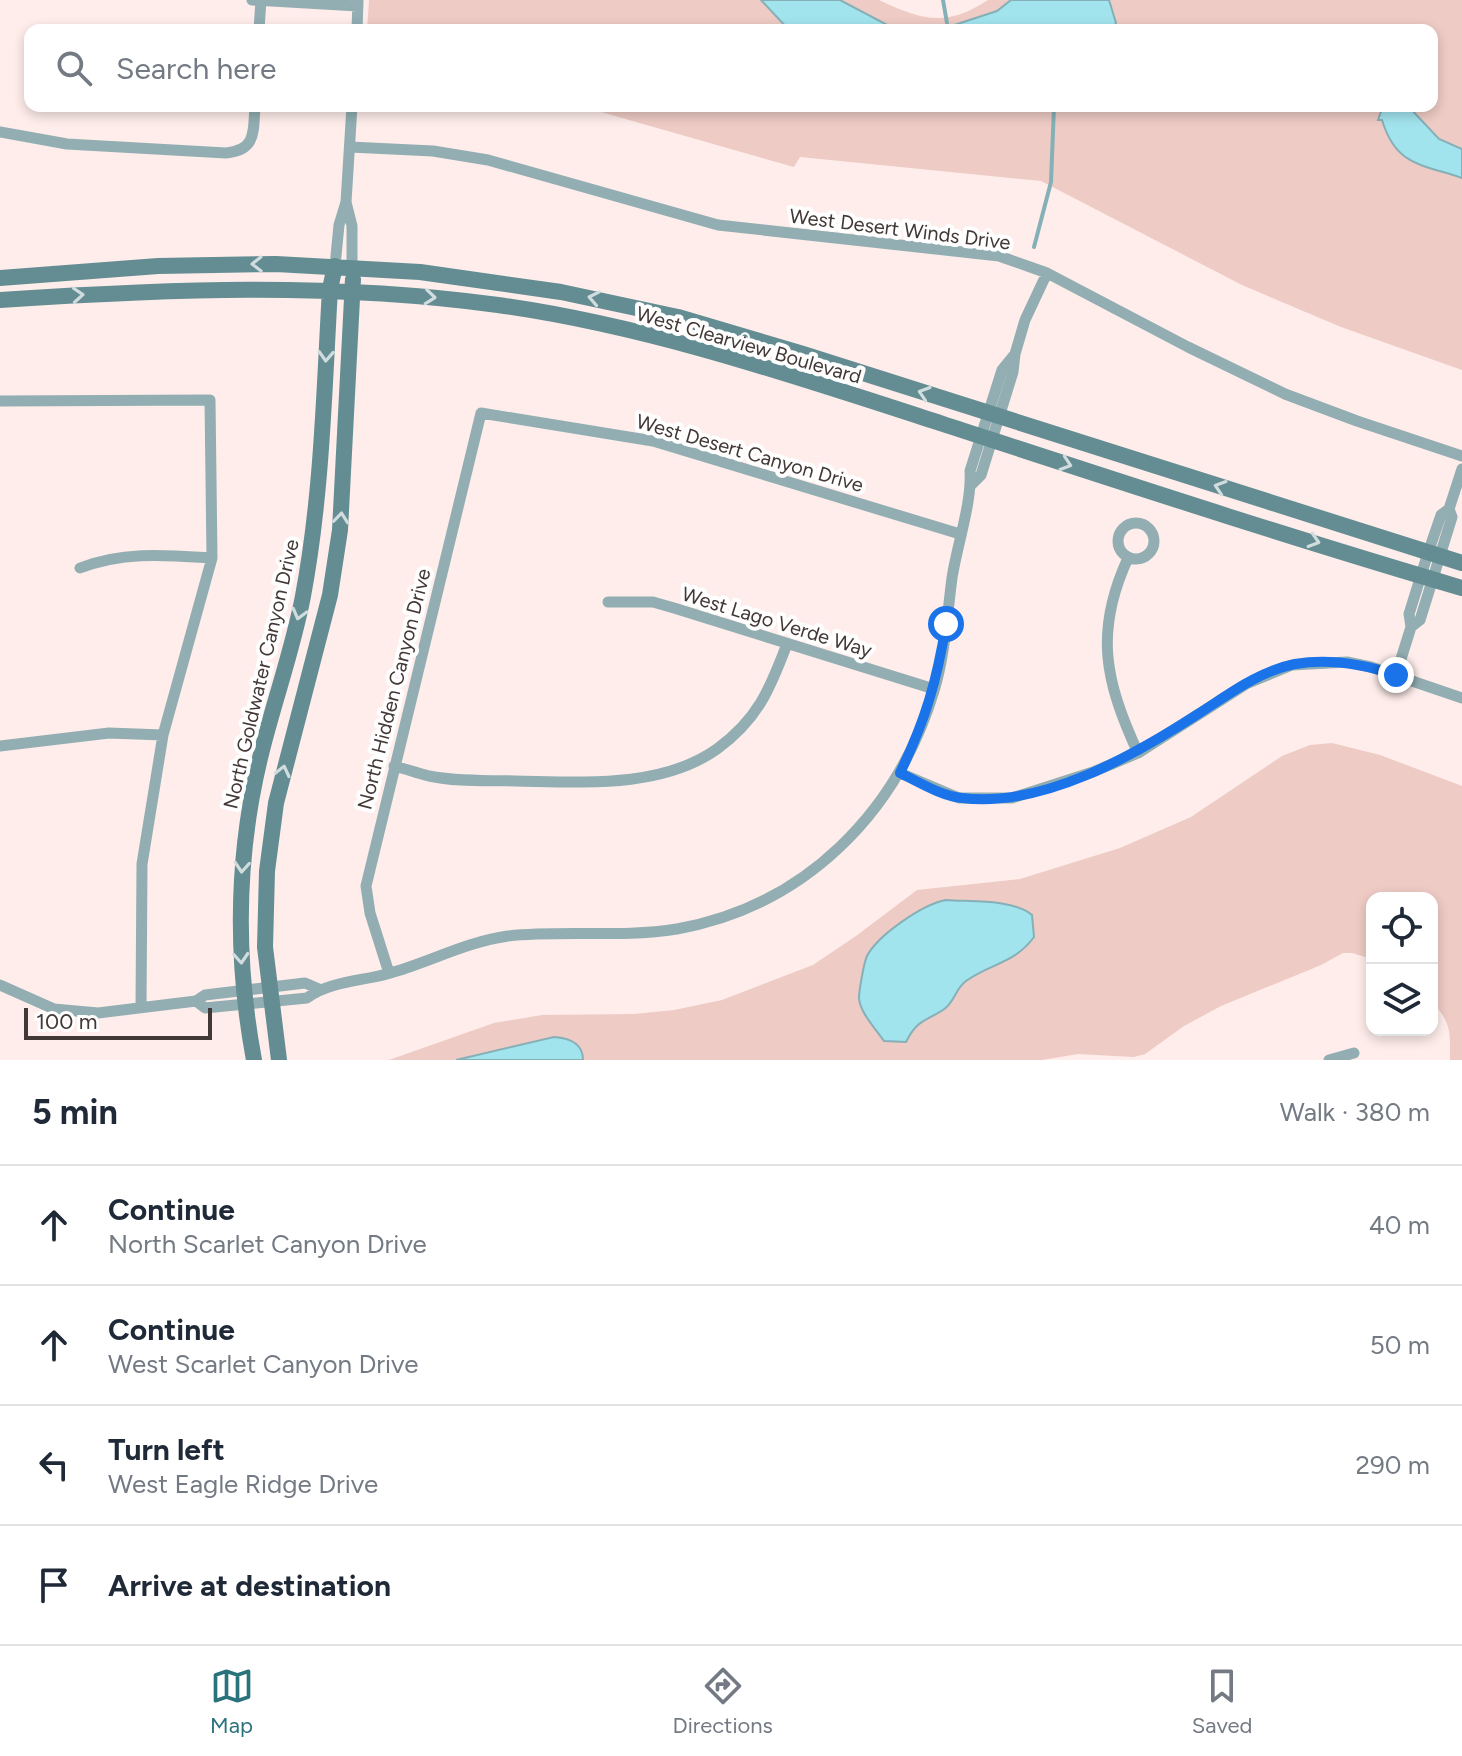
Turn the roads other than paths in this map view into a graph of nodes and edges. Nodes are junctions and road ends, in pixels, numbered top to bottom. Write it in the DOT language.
graph roads {
  1 [pos="252,0"];
  2 [pos="261,0"];
  3 [pos="358,3"];
  4 [pos="259,24"];
  5 [pos="357,24"];
  6 [pos="254,112"];
  7 [pos="352,112"];
  8 [pos="0,132"];
  9 [pos="350,147"];
  10 [pos="343,267"];
  11 [pos="1047,273"];
  12 [pos="0,278"];
  13 [pos="330,289"];
  14 [pos="352,290"];
  15 [pos="0,300"];
  16 [pos="0,401"];
  17 [pos="481,413"];
  18 [pos="993,416"];
  19 [pos="986,438"];
  20 [pos="1462,456"];
  21 [pos="1462,469"];
  22 [pos="960,534"];
  23 [pos="1434,555"];
  24 [pos="212,558"];
  25 [pos="1128,558"];
  26 [pos="1462,563"];
  27 [pos="80,568"];
  28 [pos="1427,578"];
  29 [pos="1462,588"];
  30 [pos="608,602"];
  31 [pos="787,644"];
  32 [pos="1396,675"];
  33 [pos="934,689"];
  34 [pos="1462,698"];
  35 [pos="163,735"];
  36 [pos="0,746"];
  37 [pos="1138,753"];
  38 [pos="394,766"];
  39 [pos="900,773"];
  40 [pos="389,973"];
  41 [pos="0,985"];
  42 [pos="257,996"];
  43 [pos="141,1007"];
  44 [pos="1354,1053"];
  45 [pos="254,1060"];
  46 [pos="279,1060"];
  47 [pos="1329,1060"];
  1 -- 2 [label="street"];
  2 -- 3 [label="street"];
  2 -- 4 [label="street"];
  3 -- 5 [label="street"];
  6 -- 8 [label="street"];
  7 -- 9 [label="street, North Goldwater Canyon Drive"];
  9 -- 10 [label="street, North Goldwater Canyon Drive"];
  9 -- 11 [label="street, West Desert Winds Drive"];
  10 -- 12 [label="street, West Clearview Boulevard, one-way"];
  10 -- 13 [label="street, North Goldwater Canyon Drive"];
  10 -- 14 [label="street, North Goldwater Canyon Drive"];
  18 -- 10 [label="street, West Clearview Boulevard, one-way"];
  11 -- 18 [label="street"];
  11 -- 20 [label="street, West Desert Winds Drive"];
  13 -- 14 [label="street, West Clearview Boulevard"];
  15 -- 13 [label="street, West Clearview Boulevard, one-way"];
  13 -- 42 [label="street, North Goldwater Canyon Drive, one-way"];
  14 -- 19 [label="street, West Clearview Boulevard, one-way"];
  42 -- 14 [label="street, North Goldwater Canyon Drive, one-way"];
  16 -- 24 [label="street"];
  17 -- 22 [label="street, West Desert Canyon Drive"];
  17 -- 38 [label="street, North Hidden Canyon Drive"];
  18 -- 19 [label="street"];
  23 -- 18 [label="street, West Clearview Boulevard, one-way"];
  19 -- 22 [label="street"];
  19 -- 28 [label="street, West Clearview Boulevard, one-way"];
  21 -- 23 [label="street"];
  22 -- 33 [label="street"];
  23 -- 26 [label="street, West Clearview Boulevard"];
  23 -- 28 [label="street"];
  24 -- 27 [label="street"];
  24 -- 35 [label="street"];
  25 -- 37 [label="street"];
  28 -- 29 [label="street, West Clearview Boulevard"];
  28 -- 32 [label="street"];
  30 -- 31 [label="street, West Lago Verde Way"];
  31 -- 33 [label="street, West Lago Verde Way"];
  31 -- 38 [label="street"];
  32 -- 34 [label="street"];
  32 -- 37 [label="street"];
  33 -- 39 [label="street"];
  35 -- 36 [label="street"];
  35 -- 43 [label="street"];
  37 -- 39 [label="street"];
  38 -- 40 [label="street, North Hidden Canyon Drive"];
  39 -- 40 [label="street"];
  40 -- 42 [label="street"];
  41 -- 43 [label="street"];
  42 -- 43 [label="street"];
  42 -- 45 [label="street, North Goldwater Canyon Drive"];
  42 -- 46 [label="street, North Goldwater Canyon Drive"];
  44 -- 47 [label="street"];
}
